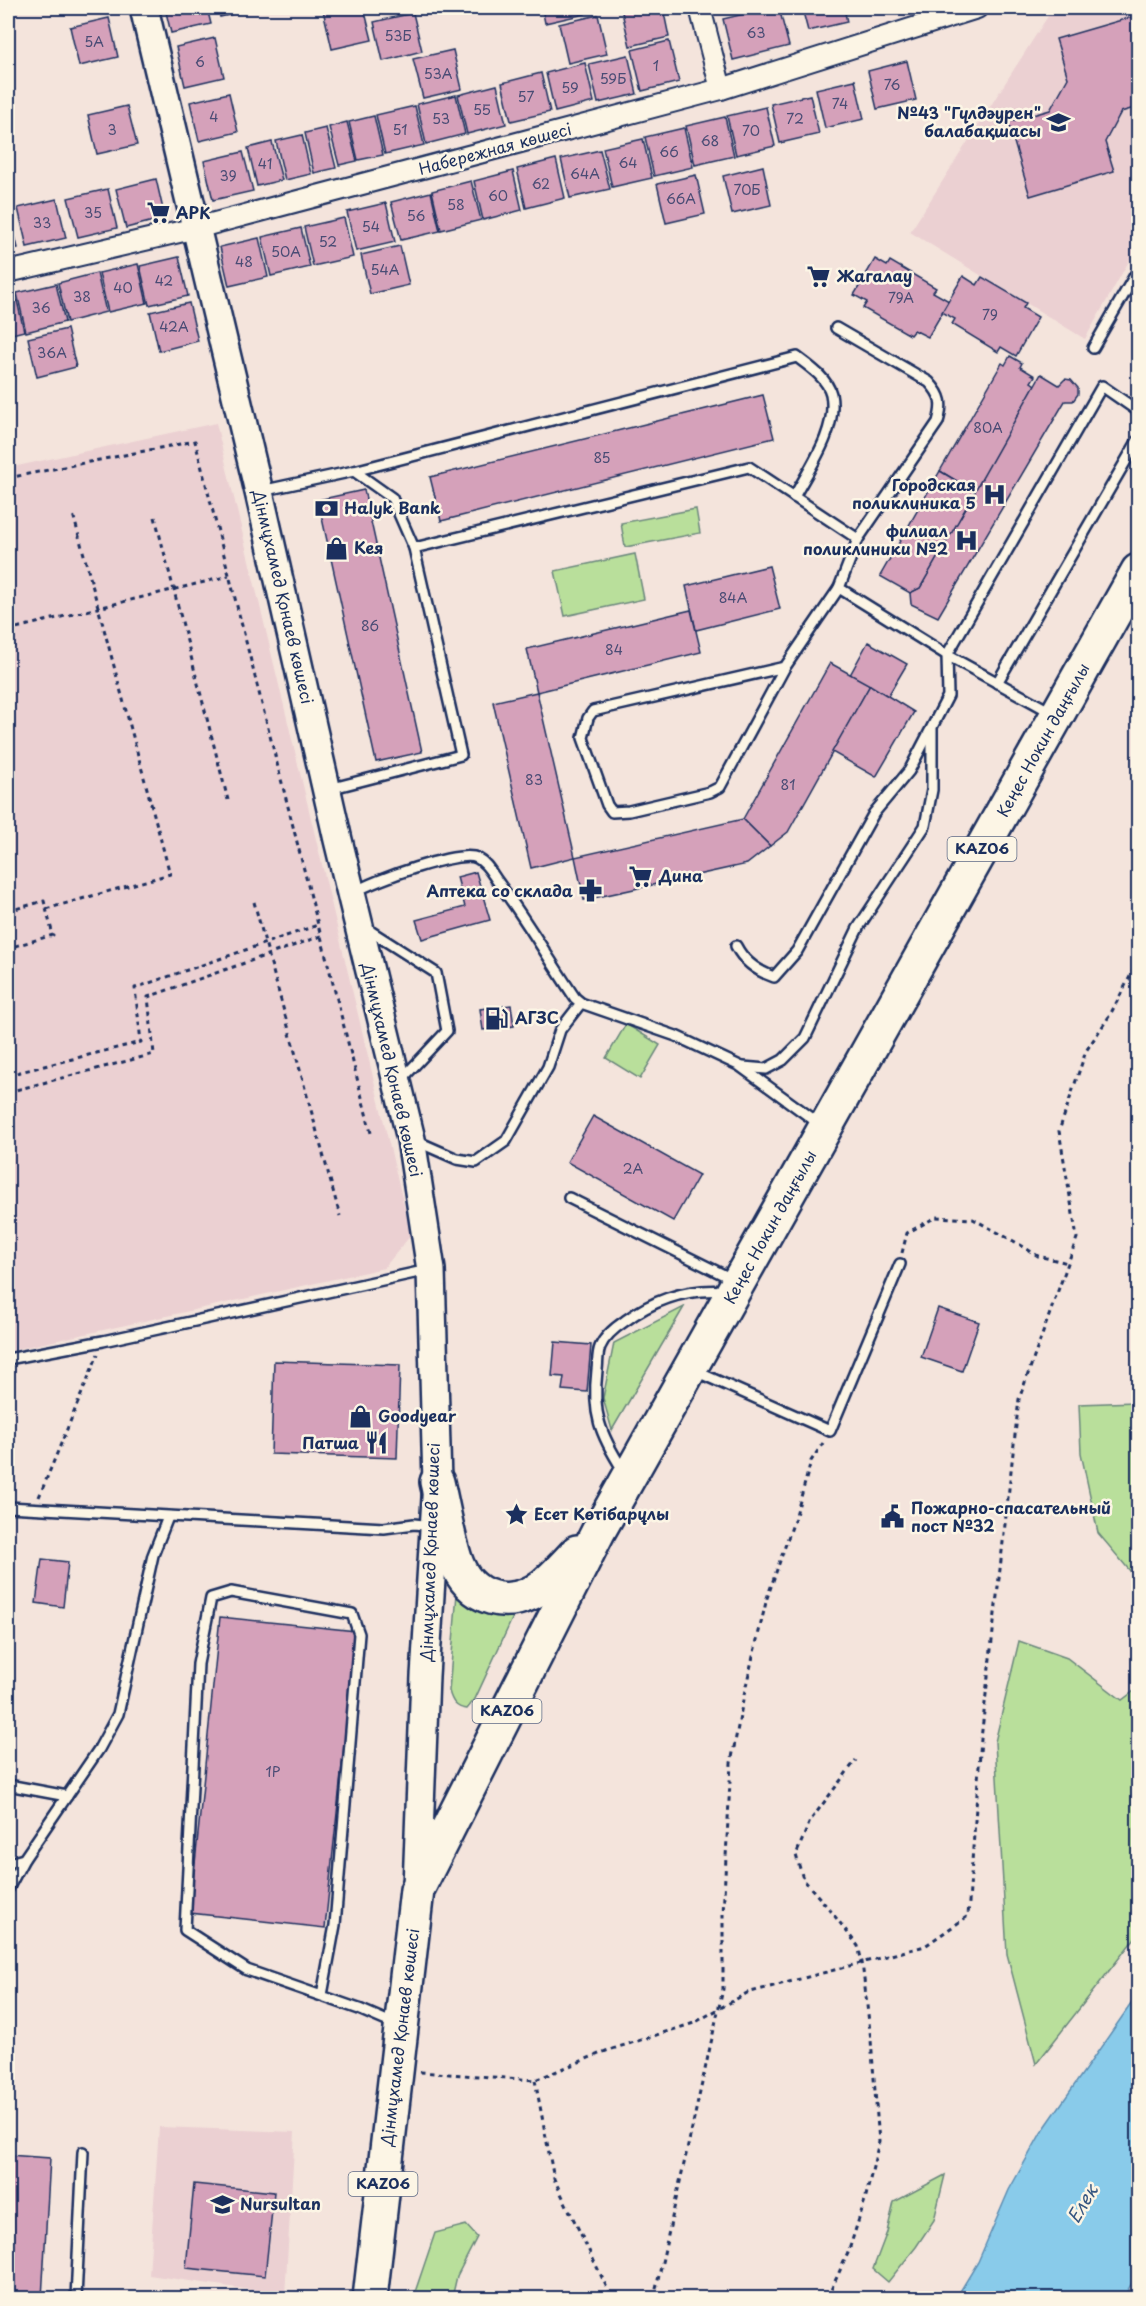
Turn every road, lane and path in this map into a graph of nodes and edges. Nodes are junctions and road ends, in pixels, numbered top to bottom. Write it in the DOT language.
graph roads {
  1 [pos="144,8"];
  2 [pos="700,8"];
  3 [pos="977,8"];
  4 [pos="721,88"];
  5 [pos="196,228"];
  6 [pos="1138,270"];
  7 [pos="8,272"];
  8 [pos="836,328"];
  9 [pos="1093,348"];
  10 [pos="1138,411"];
  11 [pos="1138,440"];
  12 [pos="354,471"];
  13 [pos="8,478"];
  14 [pos="259,492"];
  15 [pos="794,497"];
  16 [pos="73,514"];
  17 [pos="155,517"];
  18 [pos="858,539"];
  19 [pos="414,548"];
  20 [pos="1138,572"];
  21 [pos="229,576"];
  22 [pos="839,588"];
  23 [pos="174,589"];
  24 [pos="98,608"];
  25 [pos="8,630"];
  26 [pos="947,655"];
  27 [pos="785,667"];
  28 [pos="997,683"];
  29 [pos="1057,716"];
  30 [pos="932,727"];
  31 [pos="328,789"];
  32 [pos="228,800"];
  33 [pos="352,894"];
  34 [pos="254,902"];
  35 [pos="46,909"];
  36 [pos="8,911"];
  37 [pos="318,925"];
  38 [pos="360,925"];
  39 [pos="321,936"];
  40 [pos="265,943"];
  41 [pos="736,946"];
  42 [pos="8,948"];
  43 [pos="269,954"];
  44 [pos="1138,961"];
  45 [pos="581,1003"];
  46 [pos="8,1066"];
  47 [pos="740,1066"];
  48 [pos="8,1075"];
  49 [pos="398,1084"];
  50 [pos="8,1092"];
  51 [pos="825,1128"];
  52 [pos="370,1133"];
  53 [pos="411,1139"];
  54 [pos="569,1198"];
  55 [pos="340,1216"];
  56 [pos="1068,1263"];
  57 [pos="900,1264"];
  58 [pos="430,1270"];
  59 [pos="736,1287"];
  60 [pos="103,1341"];
  61 [pos="8,1359"];
  62 [pos="690,1368"];
  63 [pos="830,1431"];
  64 [pos="628,1478"];
  65 [pos="437,1482"];
  66 [pos="8,1507"];
  67 [pos="34,1508"];
  68 [pos="168,1516"];
  69 [pos="434,1526"];
  70 [pos="598,1532"];
  71 [pos="856,1760"];
  72 [pos="8,1785"];
  73 [pos="67,1796"];
  74 [pos="24,1859"];
  75 [pos="8,1863"];
  76 [pos="8,1889"];
  77 [pos="417,1890"];
  78 [pos="862,1962"];
  79 [pos="322,1995"];
  80 [pos="718,2009"];
  81 [pos="401,2027"];
  82 [pos="396,2070"];
  83 [pos="536,2080"];
  84 [pos="84,2152"];
  85 [pos="76,2298"];
  86 [pos="370,2298"];
  87 [pos="612,2298"];
  88 [pos="654,2298"];
  89 [pos="830,2298"];
  1 -- 5 [label="street, Дінмұхамед Қонаев көшесі"];
  2 -- 4 [label="street"];
  3 -- 4 [label="street, Набережная көшесі"];
  4 -- 5 [label="street, Набережная көшесі"];
  5 -- 7 [label="street, Набережная көшесі"];
  5 -- 14 [label="street, Дінмұхамед Қонаев көшесі"];
  6 -- 9 [label="lane"];
  8 -- 18 [label="lane"];
  10 -- 26 [label="lane"];
  11 -- 28 [label="lane"];
  12 -- 14 [label="lane"];
  12 -- 15 [label="lane"];
  12 -- 19 [label="lane"];
  13 -- 21 [label="path"];
  14 -- 31 [label="street, Дінмұхамед Қонаев көшесі"];
  15 -- 18 [label="lane"];
  15 -- 19 [label="lane"];
  16 -- 24 [label="path"];
  17 -- 23 [label="path"];
  18 -- 22 [label="lane"];
  19 -- 31 [label="lane"];
  20 -- 29 [label="highway, Кеңес Нокин даңғылы / KАZ06"];
  21 -- 23 [label="path"];
  21 -- 37 [label="path"];
  22 -- 26 [label="lane"];
  22 -- 27 [label="lane"];
  23 -- 24 [label="path"];
  23 -- 32 [label="path"];
  24 -- 25 [label="path"];
  24 -- 35 [label="path"];
  26 -- 28 [label="lane"];
  26 -- 30 [label="lane"];
  27 -- 27 [label="lane"];
  28 -- 29 [label="lane"];
  29 -- 51 [label="highway, Кеңес Нокин даңғылы / KАZ06"];
  30 -- 41 [label="lane"];
  30 -- 47 [label="lane"];
  31 -- 33 [label="street, Дінмұхамед Қонаев көшесі"];
  33 -- 38 [label="street, Дінмұхамед Қонаев көшесі"];
  33 -- 45 [label="lane"];
  34 -- 40 [label="path"];
  35 -- 36 [label="path"];
  35 -- 42 [label="path"];
  37 -- 39 [label="path"];
  37 -- 40 [label="path"];
  38 -- 49 [label="street, Дінмұхамед Қонаев көшесі"];
  38 -- 49 [label="lane"];
  39 -- 43 [label="path"];
  39 -- 52 [label="path"];
  40 -- 43 [label="path"];
  40 -- 48 [label="path"];
  43 -- 50 [label="path"];
  43 -- 55 [label="path"];
  44 -- 56 [label="path"];
  45 -- 47 [label="lane"];
  45 -- 53 [label="lane"];
  46 -- 48 [label="path"];
  47 -- 51 [label="lane"];
  49 -- 53 [label="street, Дінмұхамед Қонаев көшесі"];
  51 -- 59 [label="highway, Кеңес Нокин даңғылы / KАZ06"];
  53 -- 58 [label="street, Дінмұхамед Қонаев көшесі"];
  54 -- 59 [label="lane"];
  56 -- 57 [label="path"];
  56 -- 78 [label="path"];
  57 -- 63 [label="lane"];
  58 -- 60 [label="lane"];
  58 -- 65 [label="street, Дінмұхамед Қонаев көшесі"];
  59 -- 62 [label="highway, Кеңес Нокин даңғылы / KАZ06"];
  59 -- 64 [label="lane"];
  60 -- 61 [label="lane"];
  60 -- 67 [label="path"];
  62 -- 63 [label="lane"];
  62 -- 64 [label="highway, Кеңес Нокин даңғылы / KАZ06"];
  63 -- 80 [label="path"];
  64 -- 70 [label="highway, Кеңес Нокин даңғылы / KАZ06"];
  65 -- 69 [label="street, Дінмұхамед Қонаев көшесі"];
  65 -- 70 [label="highway"];
  66 -- 67 [label="lane"];
  67 -- 68 [label="lane"];
  68 -- 69 [label="lane"];
  68 -- 73 [label="lane"];
  69 -- 77 [label="street, Дінмұхамед Қонаев көшесі"];
  70 -- 77 [label="highway, Кеңес Нокин даңғылы / KАZ06"];
  71 -- 78 [label="path"];
  72 -- 73 [label="lane"];
  73 -- 74 [label="lane"];
  74 -- 75 [label="lane"];
  74 -- 76 [label="lane"];
  77 -- 81 [label="highway, Дінмұхамед Қонаев көшесі / KАZ06"];
  78 -- 80 [label="path"];
  78 -- 89 [label="path"];
  79 -- 79 [label="lane"];
  79 -- 81 [label="lane"];
  80 -- 83 [label="path"];
  80 -- 88 [label="path"];
  81 -- 82 [label="highway, Дінмұхамед Қонаев көшесі / KАZ06"];
  82 -- 83 [label="path"];
  82 -- 86 [label="highway, Дінмұхамед Қонаев көшесі / KАZ06"];
  83 -- 87 [label="path"];
  84 -- 85 [label="lane"];
}
